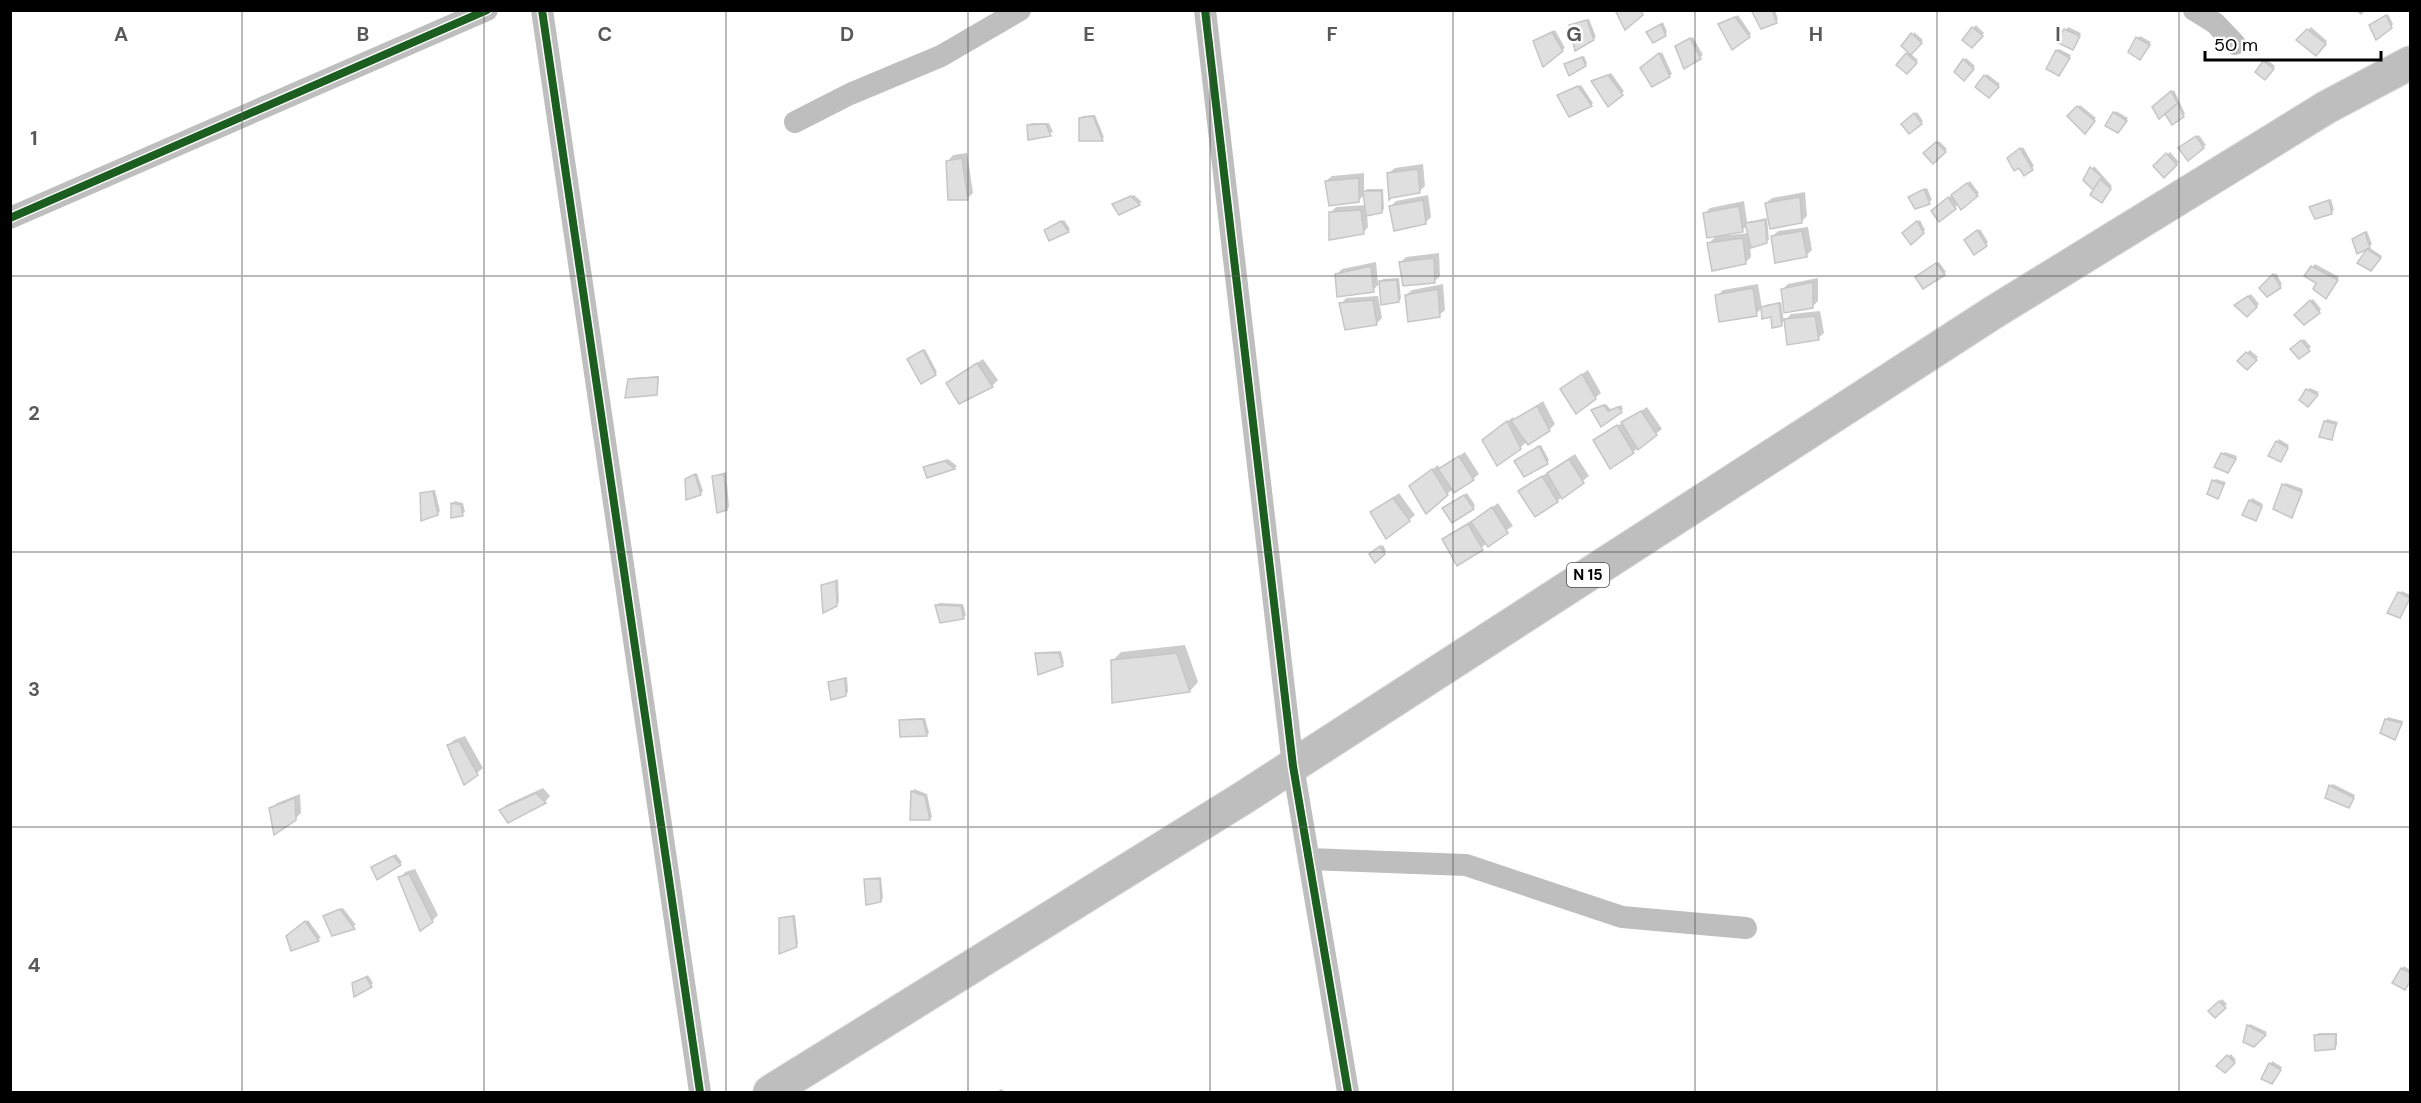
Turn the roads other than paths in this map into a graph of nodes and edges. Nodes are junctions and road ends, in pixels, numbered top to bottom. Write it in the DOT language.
graph roads {
  1 [pos="487,10"];
  2 [pos="542,10"];
  3 [pos="1020,10"];
  4 [pos="1204,10"];
  5 [pos="2194,10"];
  6 [pos="2235,44"];
  7 [pos="2410,63"];
  8 [pos="795,122"];
  9 [pos="10,218"];
  10 [pos="1293,765"];
  11 [pos="1309,859"];
  12 [pos="1746,928"];
  13 [pos="700,1092"];
  14 [pos="770,1092"];
  15 [pos="1348,1092"];
  1 -- 9 [label="street"];
  2 -- 13 [label="street"];
  3 -- 8 [label="street"];
  4 -- 10 [label="street"];
  5 -- 6 [label="street"];
  7 -- 10 [label="main road, N 15"];
  10 -- 11 [label="street"];
  10 -- 14 [label="main road, N 15"];
  11 -- 12 [label="street"];
  11 -- 15 [label="street"];
}
